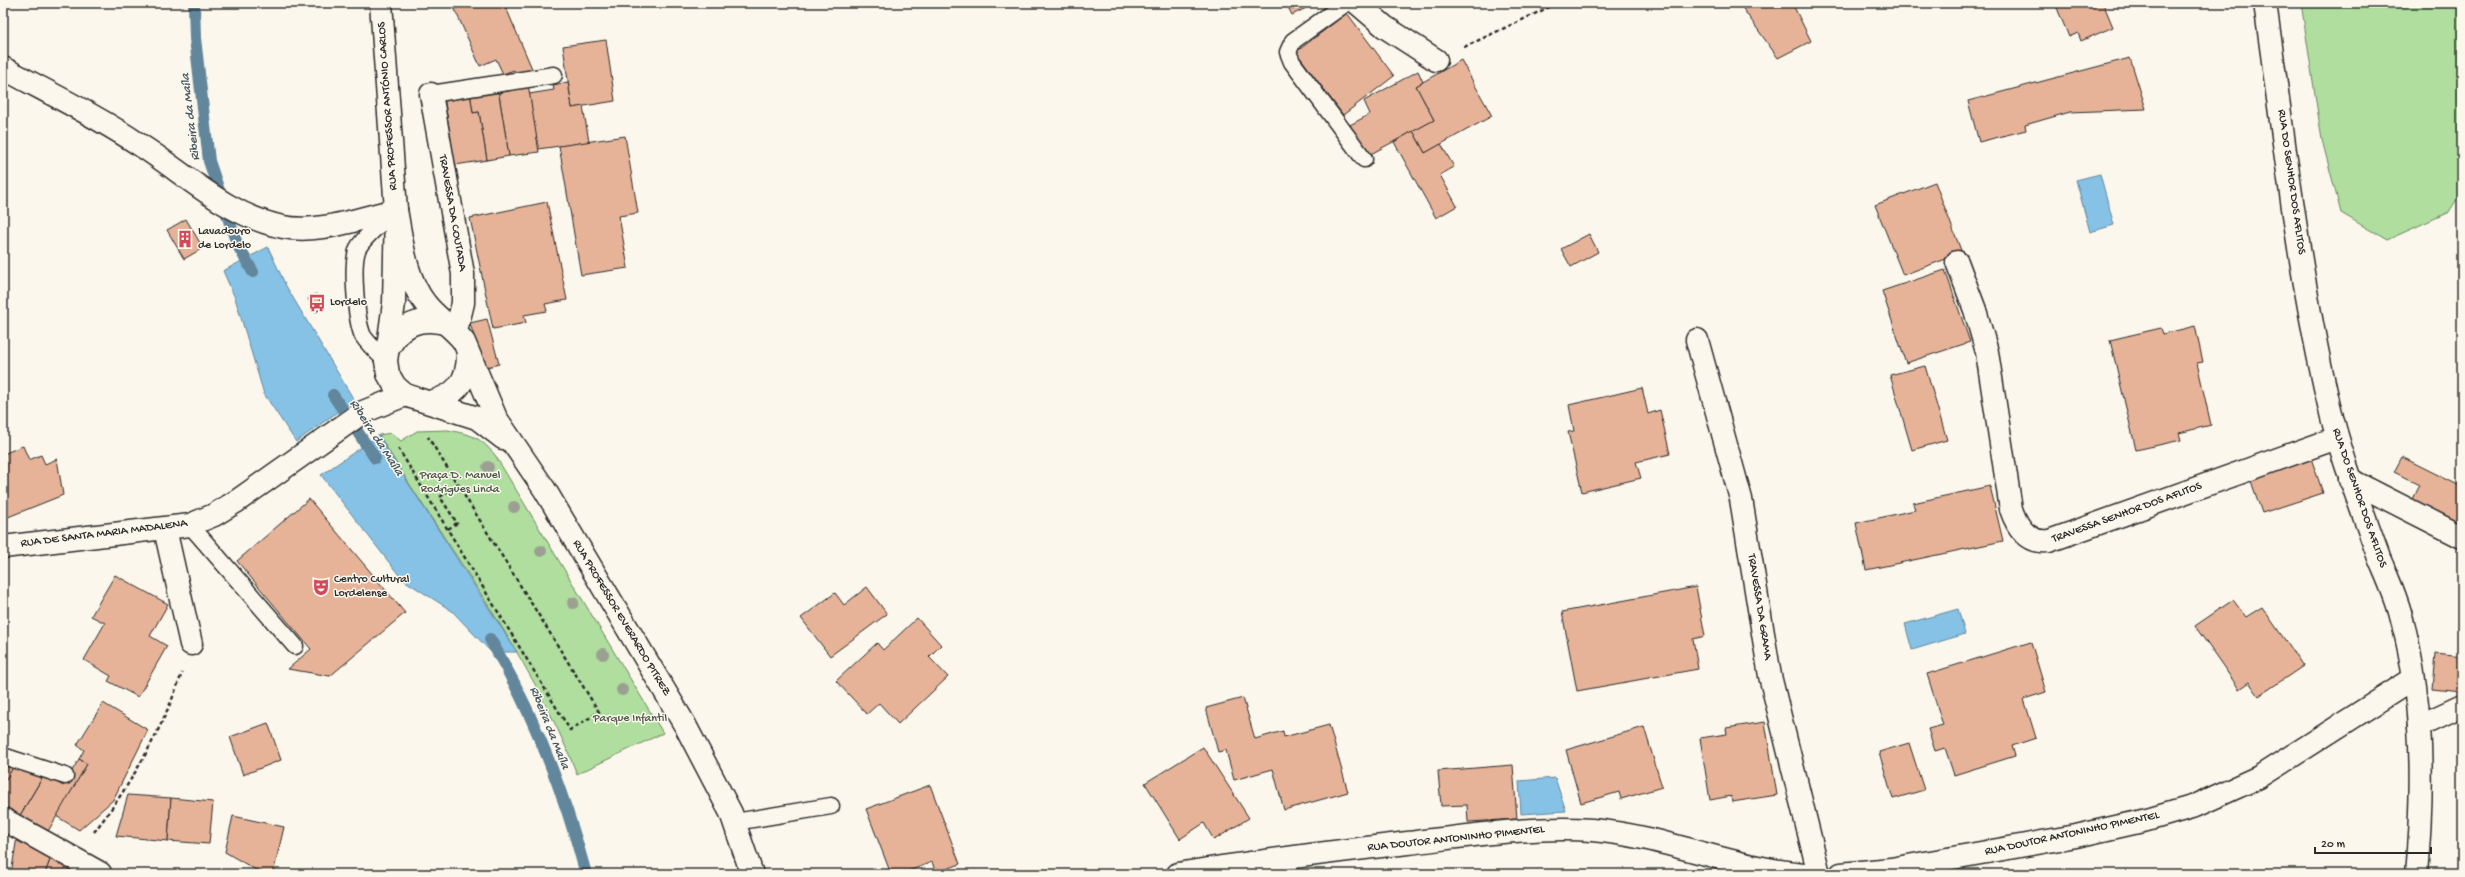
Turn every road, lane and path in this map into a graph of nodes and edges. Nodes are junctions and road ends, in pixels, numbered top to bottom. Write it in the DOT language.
graph roads {
  1 [pos="381,3"];
  2 [pos="1346,3"];
  3 [pos="1357,3"];
  4 [pos="1558,3"];
  5 [pos="2265,3"];
  6 [pos="1436,60"];
  7 [pos="3,68"];
  8 [pos="554,75"];
  9 [pos="431,94"];
  10 [pos="1364,159"];
  11 [pos="396,210"];
  12 [pos="1957,262"];
  13 [pos="450,327"];
  14 [pos="1697,340"];
  15 [pos="468,355"];
  16 [pos="388,360"];
  17 [pos="405,395"];
  18 [pos="430,402"];
  19 [pos="363,412"];
  20 [pos="425,434"];
  21 [pos="2337,438"];
  22 [pos="398,448"];
  23 [pos="520,455"];
  24 [pos="2350,480"];
  25 [pos="459,483"];
  26 [pos="190,524"];
  27 [pos="165,529"];
  28 [pos="448,529"];
  29 [pos="2462,537"];
  30 [pos="3,547"];
  31 [pos="191,644"];
  32 [pos="295,646"];
  33 [pos="2413,679"];
  34 [pos="2462,706"];
  35 [pos="2419,726"];
  36 [pos="3,756"];
  37 [pos="65,776"];
  38 [pos="831,806"];
  39 [pos="3,818"];
  40 [pos="735,822"];
  41 [pos="73,858"];
  42 [pos="100,873"];
  43 [pos="752,874"];
  44 [pos="1178,874"];
  45 [pos="1804,874"];
  46 [pos="1819,874"];
  47 [pos="1840,874"];
  48 [pos="2416,874"];
  1 -- 11 [label="street, RUA PROFESSOR ANTÓNIO CARLOS"];
  2 -- 10 [label="lane"];
  3 -- 6 [label="street"];
  4 -- 6 [label="path"];
  5 -- 21 [label="street, RUA DO SENHOR DOS AFLITOS"];
  7 -- 11 [label="street"];
  8 -- 9 [label="lane"];
  9 -- 13 [label="street, TRAVESSA DA COUTADA"];
  11 -- 13 [label="street"];
  11 -- 16 [label="street"];
  11 -- 16 [label="lane"];
  12 -- 21 [label="street, TRAVESSA SENHOR DOS AFLITOS"];
  13 -- 15 [label="street"];
  13 -- 16 [label="street"];
  14 -- 46 [label="street, TRAVESSA DA GRAMA"];
  15 -- 18 [label="street"];
  15 -- 23 [label="street"];
  16 -- 17 [label="street"];
  16 -- 19 [label="street"];
  17 -- 18 [label="street"];
  17 -- 19 [label="street"];
  18 -- 23 [label="street"];
  19 -- 26 [label="street, RUA DE SANTA MARIA MADALENA"];
  20 -- 25 [label="path"];
  21 -- 24 [label="street, RUA DO SENHOR DOS AFLITOS"];
  22 -- 28 [label="path"];
  23 -- 40 [label="street, RUA PROFESSOR EVERARDO PITREZ"];
  24 -- 29 [label="street"];
  24 -- 33 [label="street, RUA DO SENHOR DOS AFLITOS"];
  25 -- 28 [label="path"];
  25 -- 28 [label="path"];
  26 -- 27 [label="street, RUA DE SANTA MARIA MADALENA"];
  26 -- 32 [label="lane"];
  27 -- 30 [label="street, RUA DE SANTA MARIA MADALENA"];
  27 -- 31 [label="street"];
  31 -- 41 [label="path"];
  33 -- 35 [label="street, RUA DO SENHOR DOS AFLITOS"];
  33 -- 47 [label="street, RUA DOUTOR ANTONINHO PIMENTEL"];
  34 -- 35 [label="street"];
  35 -- 48 [label="street, RUA DO SENHOR DOS AFLITOS"];
  36 -- 37 [label="lane"];
  38 -- 40 [label="lane"];
  39 -- 41 [label="street"];
  40 -- 43 [label="street, RUA PROFESSOR EVERARDO PITREZ"];
  41 -- 42 [label="street"];
  44 -- 45 [label="street, RUA DOUTOR ANTONINHO PIMENTEL"];
}
